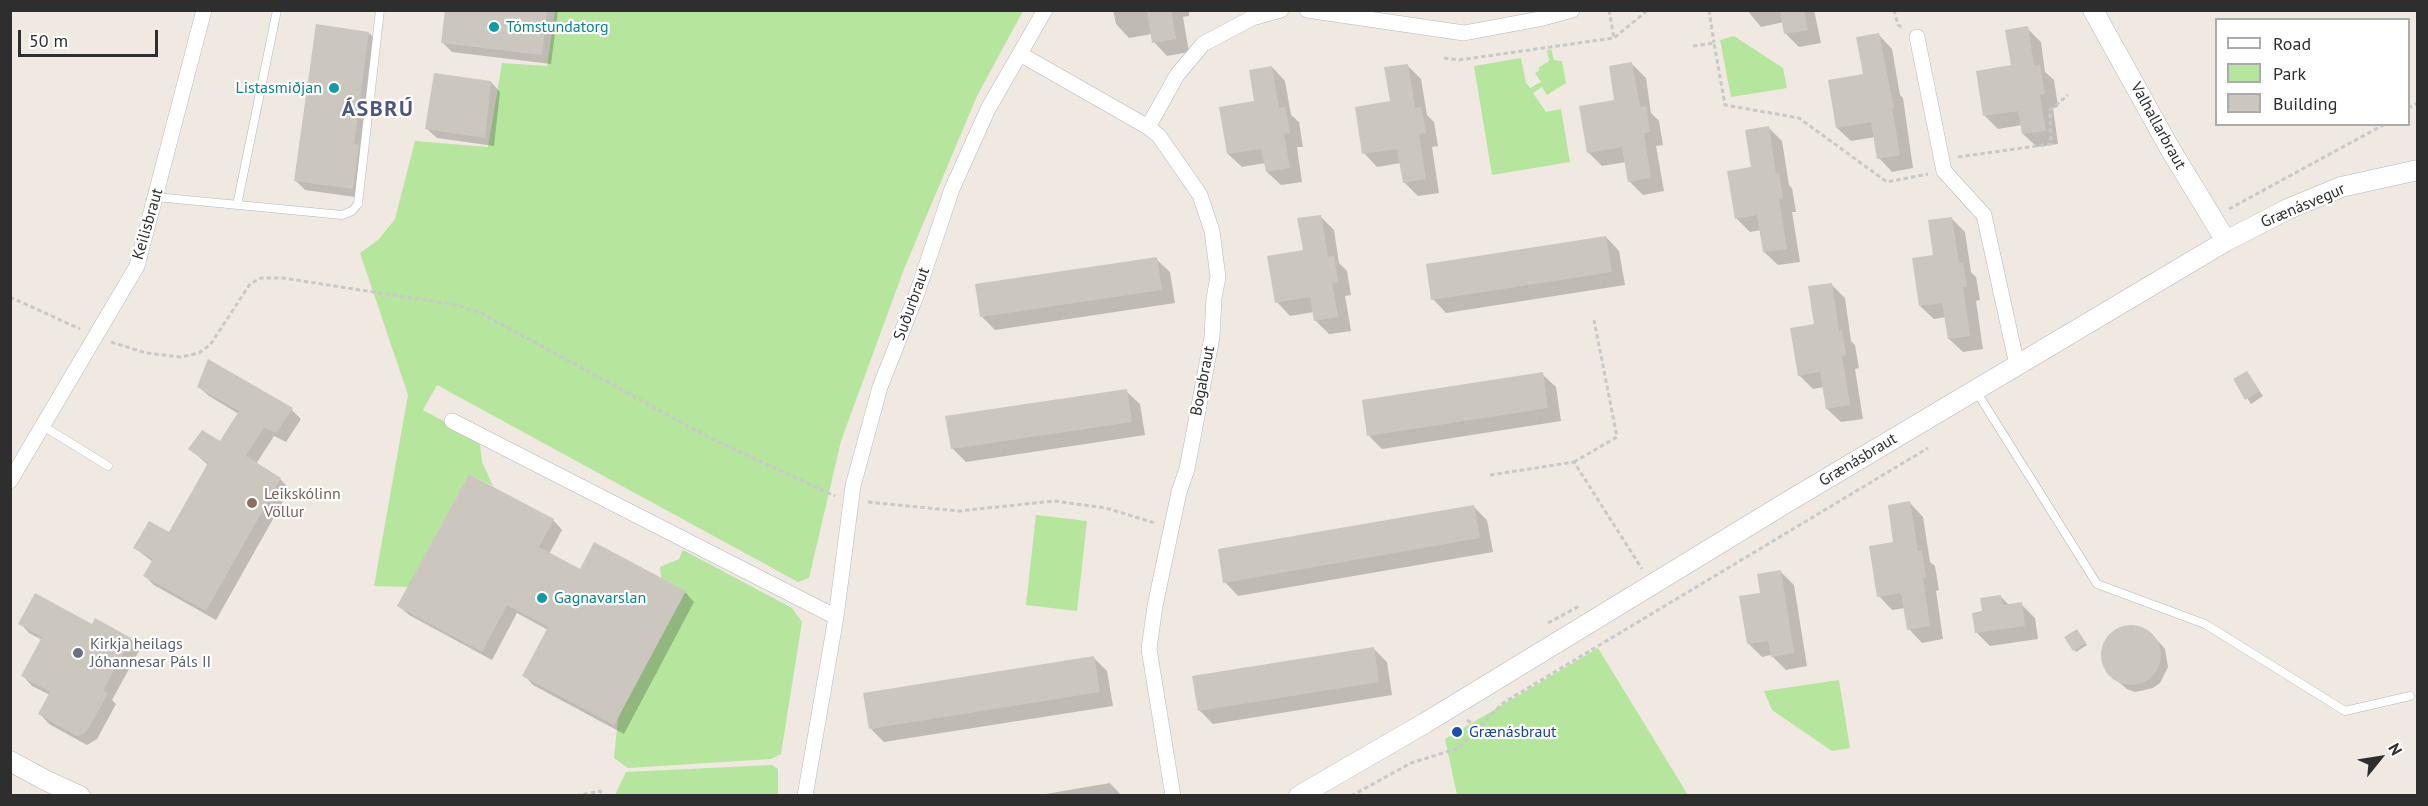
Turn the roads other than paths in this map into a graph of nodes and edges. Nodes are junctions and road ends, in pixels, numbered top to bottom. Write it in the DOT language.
graph roads {
  1 [pos="204,10"];
  2 [pos="277,10"];
  3 [pos="380,10"];
  4 [pos="1045,10"];
  5 [pos="1281,10"];
  6 [pos="1307,10"];
  7 [pos="1572,10"];
  8 [pos="2093,10"];
  9 [pos="1917,37"];
  10 [pos="1020,54"];
  11 [pos="1148,127"];
  12 [pos="2418,170"];
  13 [pos="156,197"];
  14 [pos="237,205"];
  15 [pos="2226,241"];
  16 [pos="2017,365"];
  17 [pos="1976,390"];
  18 [pos="452,421"];
  19 [pos="43,426"];
  20 [pos="108,466"];
  21 [pos="10,481"];
  22 [pos="836,617"];
  23 [pos="2410,696"];
  24 [pos="10,761"];
  25 [pos="80,795"];
  26 [pos="805,795"];
  27 [pos="1173,795"];
  28 [pos="1299,795"];
  1 -- 13 [label="street, Keilisbraut"];
  2 -- 14 [label="lane"];
  3 -- 14 [label="lane"];
  4 -- 10 [label="street, Suðurbraut"];
  5 -- 11 [label="street"];
  6 -- 7 [label="street"];
  8 -- 15 [label="street, Valhallarbraut"];
  9 -- 16 [label="street"];
  10 -- 11 [label="street, Bogabraut"];
  10 -- 22 [label="street, Suðurbraut"];
  11 -- 27 [label="street, Bogabraut"];
  12 -- 15 [label="street, Grænásvegur"];
  13 -- 14 [label="lane"];
  13 -- 19 [label="street, Keilisbraut"];
  15 -- 16 [label="street, Grænásbraut"];
  16 -- 17 [label="street, Grænásbraut"];
  17 -- 23 [label="lane"];
  17 -- 28 [label="street, Grænásbraut"];
  18 -- 22 [label="street"];
  19 -- 20 [label="lane"];
  19 -- 21 [label="street, Keilisbraut"];
  22 -- 26 [label="street, Suðurbraut"];
  24 -- 25 [label="street"];
}
